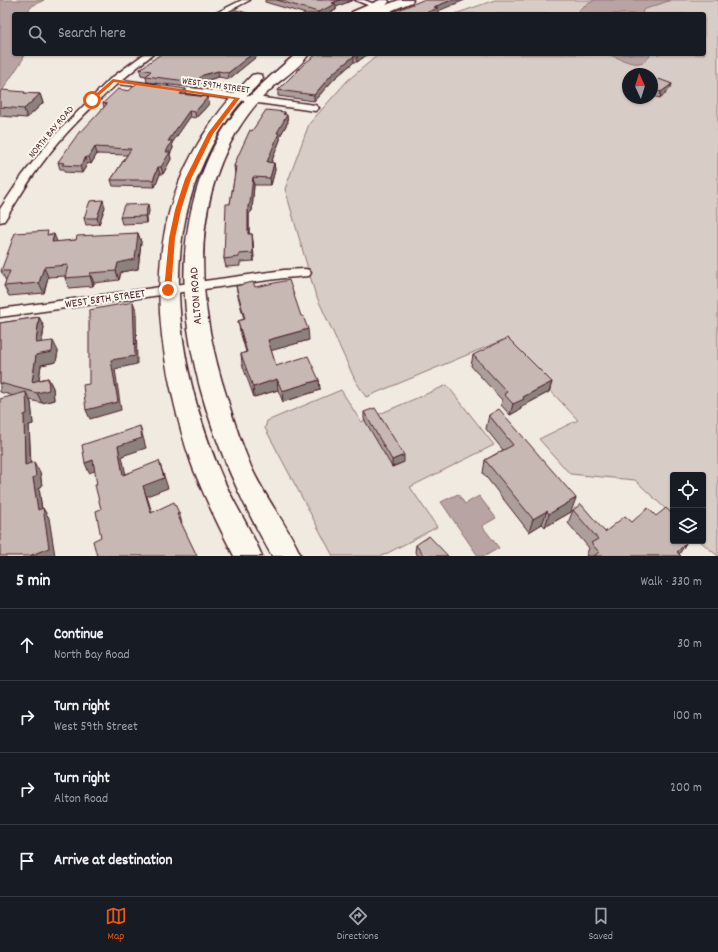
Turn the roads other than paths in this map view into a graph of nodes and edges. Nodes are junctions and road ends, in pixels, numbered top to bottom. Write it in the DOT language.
graph roads {
  1 [pos="247,0"];
  2 [pos="358,0"];
  3 [pos="390,0"];
  4 [pos="408,0"];
  5 [pos="377,10"];
  6 [pos="221,12"];
  7 [pos="366,12"];
  8 [pos="387,12"];
  9 [pos="146,56"];
  10 [pos="284,56"];
  11 [pos="301,56"];
  12 [pos="113,81"];
  13 [pos="245,99"];
  14 [pos="315,108"];
  15 [pos="0,219"];
  16 [pos="305,273"];
  17 [pos="193,286"];
  18 [pos="168,290"];
  19 [pos="0,313"];
  20 [pos="248,556"];
  21 [pos="287,556"];
  1 -- 6 [label="street"];
  2 -- 5 [label="street"];
  3 -- 5 [label="main road"];
  4 -- 5 [label="main road"];
  5 -- 7 [label="main road"];
  5 -- 8 [label="street"];
  9 -- 12 [label="street, NORTH BAY ROAD"];
  10 -- 13 [label="main road, ALTON ROAD"];
  11 -- 13 [label="main road, ALTON ROAD"];
  12 -- 13 [label="street, WEST 59TH STREET"];
  12 -- 15 [label="street, NORTH BAY ROAD"];
  13 -- 14 [label="street, WEST 59TH STREET"];
  13 -- 17 [label="main road, ALTON ROAD"];
  13 -- 18 [label="main road, ALTON ROAD"];
  16 -- 17 [label="street, WEST 58TH STREET"];
  17 -- 18 [label="street, WEST 58TH STREET"];
  17 -- 21 [label="main road, ALTON ROAD"];
  18 -- 19 [label="street, WEST 58TH STREET"];
  18 -- 20 [label="main road, ALTON ROAD"];
}
